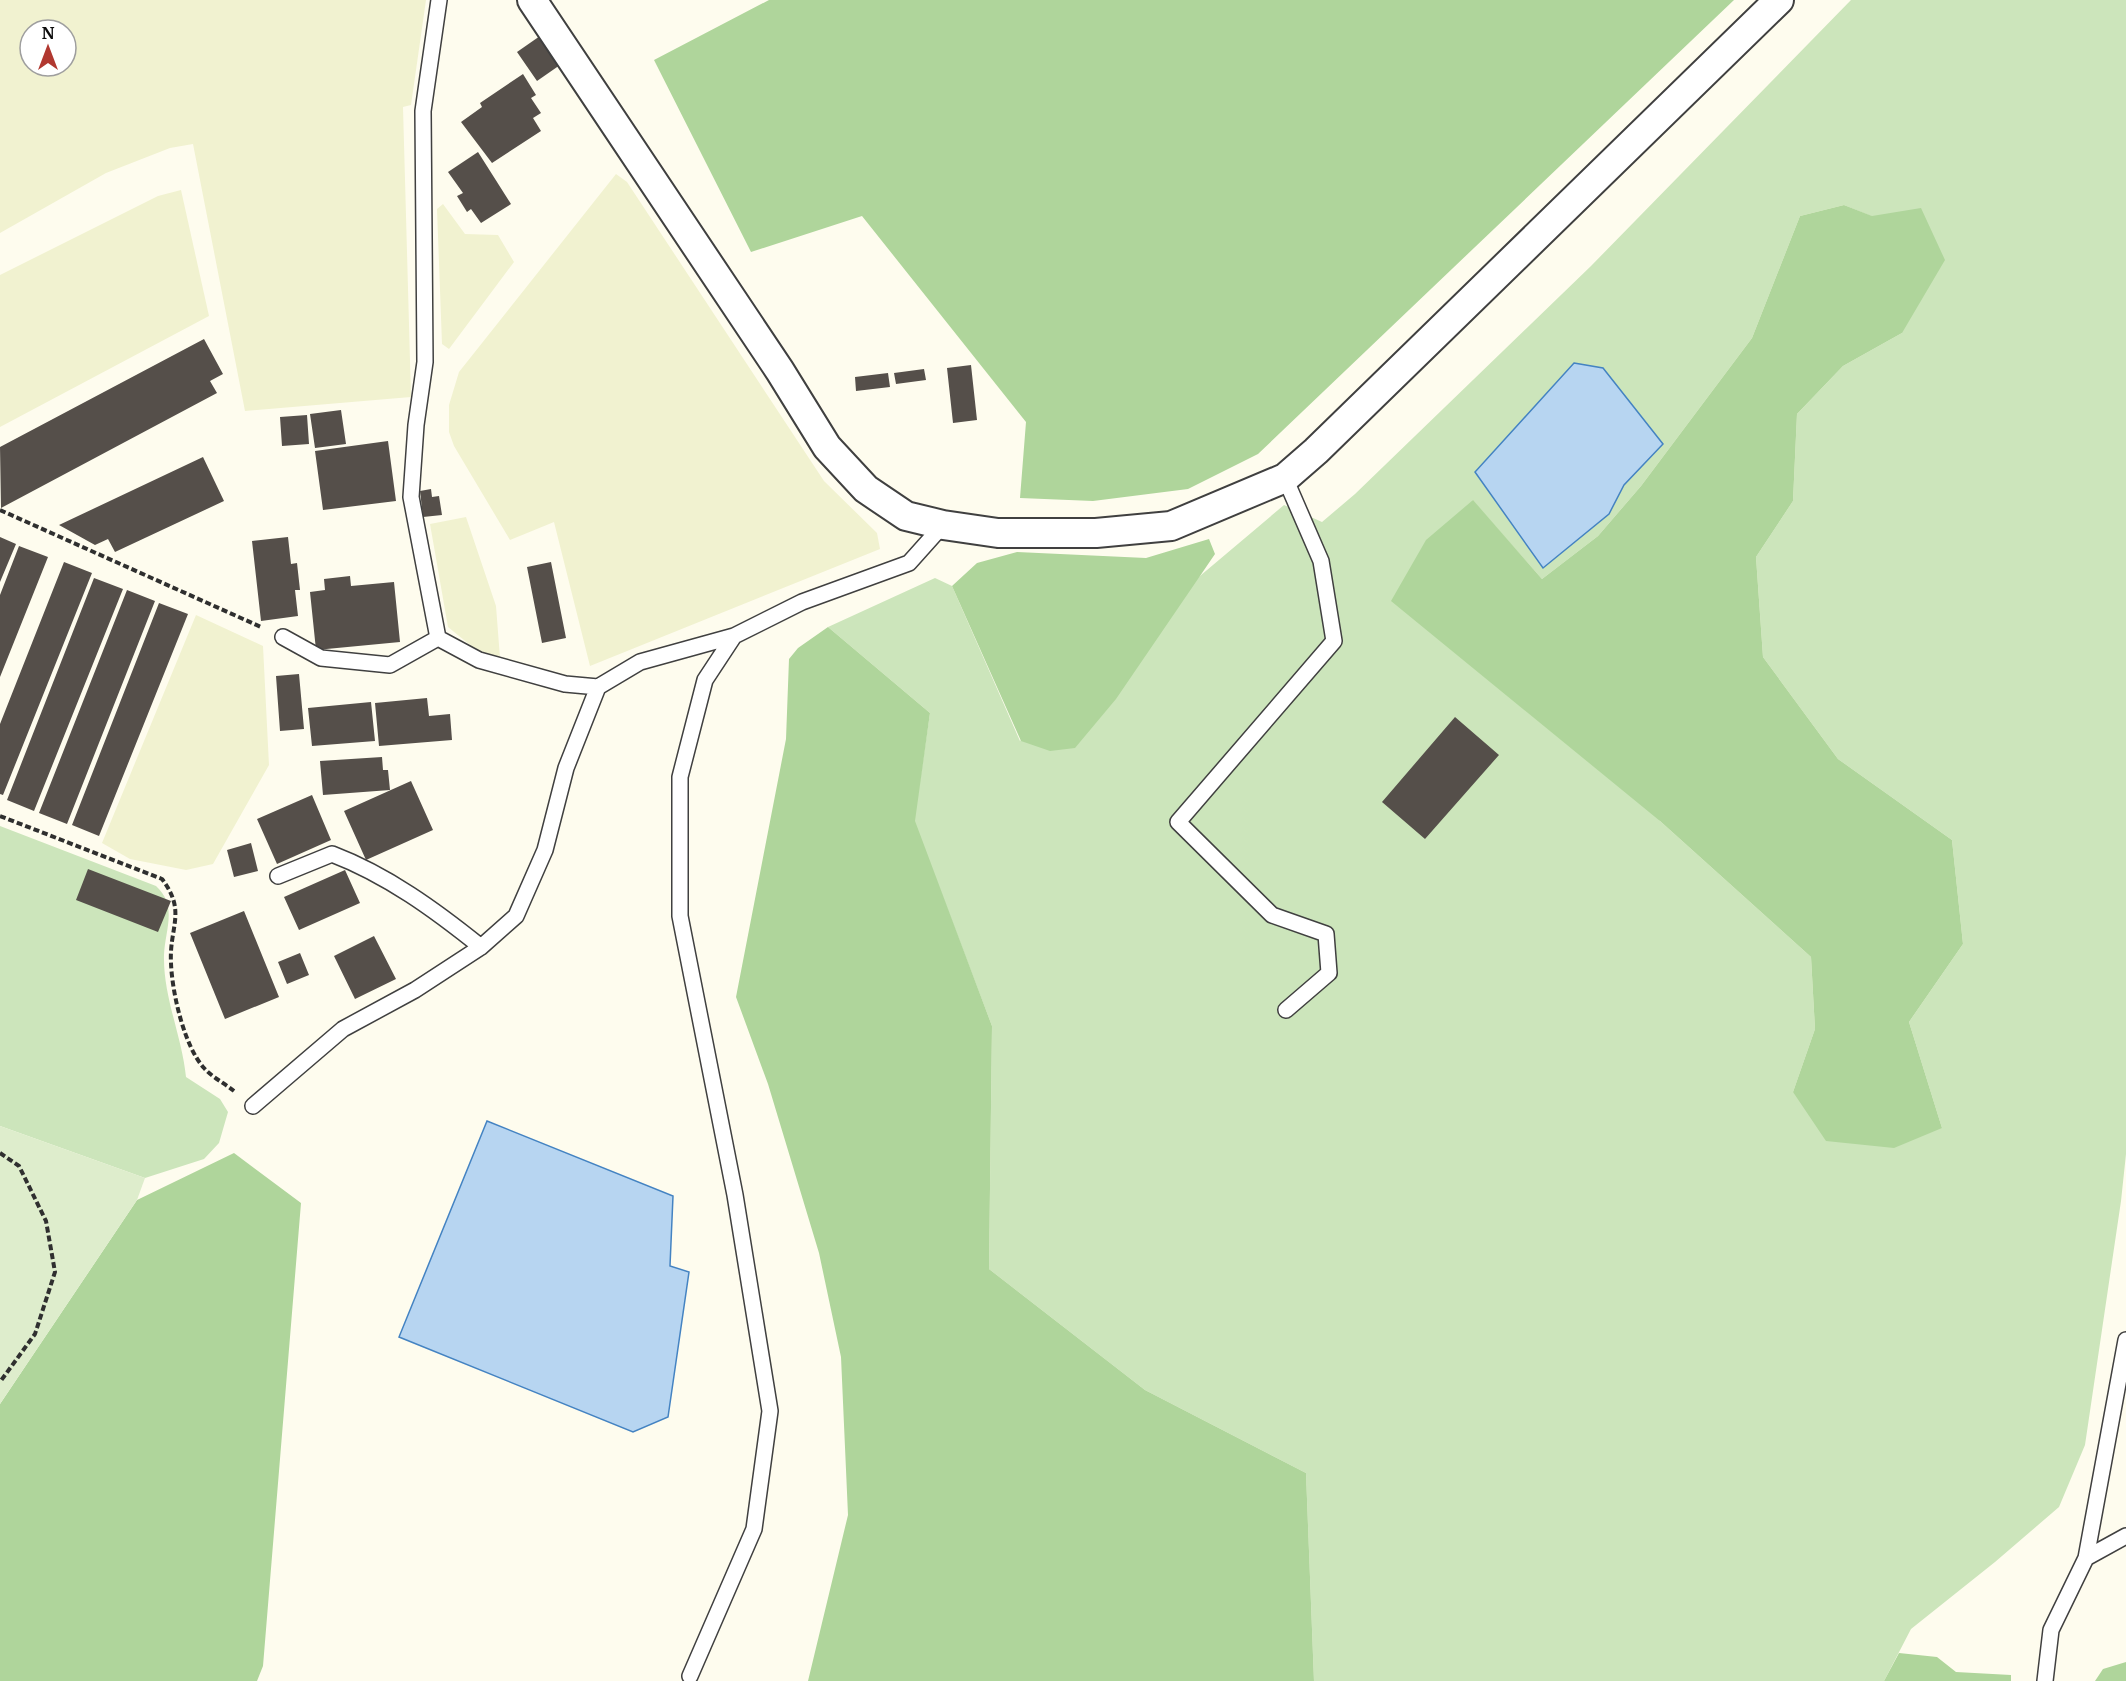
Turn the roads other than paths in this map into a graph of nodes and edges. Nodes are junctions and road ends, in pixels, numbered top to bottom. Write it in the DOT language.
graph roads {
  1 [pos="439,0"];
  2 [pos="532,0"];
  3 [pos="1779,0"];
  4 [pos="1285,478"];
  5 [pos="943,525"];
  6 [pos="734,636"];
  7 [pos="283,637"];
  8 [pos="438,638"];
  9 [pos="598,687"];
  10 [pos="278,876"];
  11 [pos="481,947"];
  12 [pos="1286,1010"];
  13 [pos="254,1106"];
  14 [pos="2126,1340"];
  15 [pos="2126,1536"];
  16 [pos="2086,1558"];
  17 [pos="690,1676"];
  18 [pos="2045,1681"];
  1 -- 8 [label="lane"];
  2 -- 5 [label="street"];
  3 -- 4 [label="street"];
  4 -- 5 [label="street"];
  4 -- 12 [label="lane"];
  5 -- 6 [label="lane"];
  6 -- 9 [label="lane"];
  6 -- 17 [label="lane"];
  7 -- 8 [label="lane"];
  8 -- 9 [label="lane"];
  9 -- 11 [label="lane"];
  10 -- 11 [label="lane"];
  11 -- 13 [label="lane"];
  14 -- 16 [label="lane"];
  15 -- 16 [label="lane"];
  16 -- 18 [label="lane"];
}
